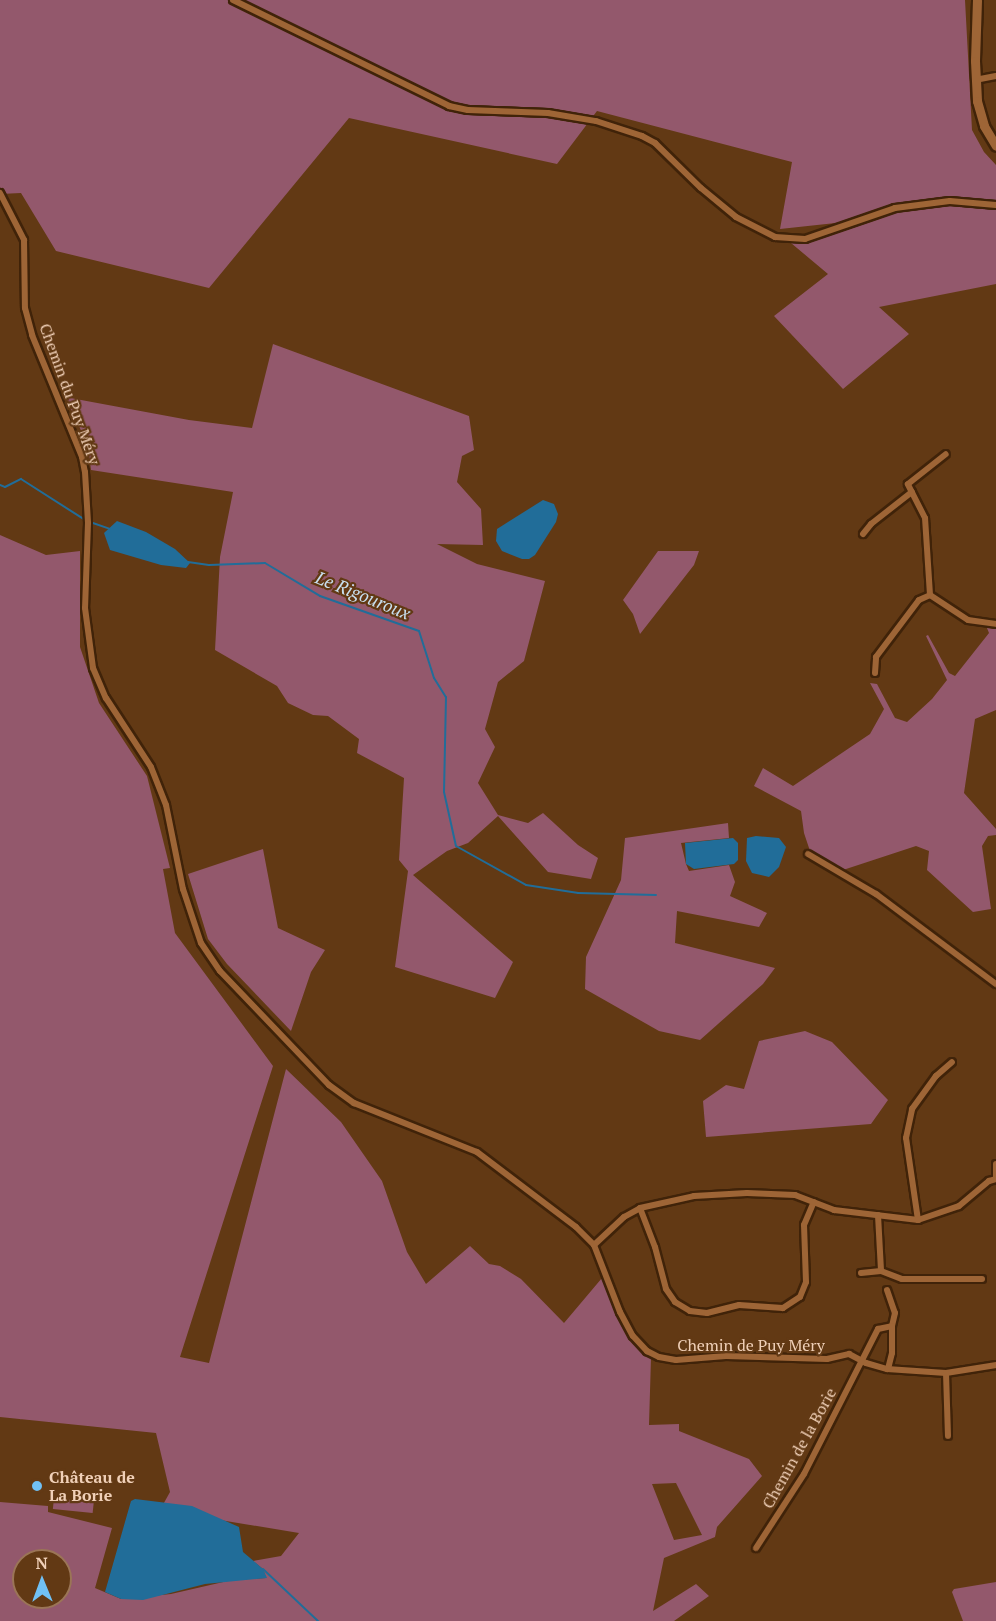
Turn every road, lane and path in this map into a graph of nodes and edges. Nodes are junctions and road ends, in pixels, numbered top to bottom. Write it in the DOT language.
graph roads {
  1 [pos="233,0"];
  2 [pos="977,0"];
  3 [pos="996,76"];
  4 [pos="975,80"];
  5 [pos="996,146"];
  6 [pos="0,193"];
  7 [pos="996,205"];
  8 [pos="946,454"];
  9 [pos="912,492"];
  10 [pos="863,534"];
  11 [pos="930,595"];
  12 [pos="996,624"];
  13 [pos="875,673"];
  14 [pos="808,854"];
  15 [pos="996,984"];
  16 [pos="952,1062"];
  17 [pos="329,1085"];
  18 [pos="996,1164"];
  19 [pos="996,1179"];
  20 [pos="814,1202"];
  21 [pos="640,1208"];
  22 [pos="878,1215"];
  23 [pos="918,1220"];
  24 [pos="594,1245"];
  25 [pos="881,1271"];
  26 [pos="861,1273"];
  27 [pos="982,1279"];
  28 [pos="887,1290"];
  29 [pos="891,1326"];
  30 [pos="863,1360"];
  31 [pos="996,1365"];
  32 [pos="888,1369"];
  33 [pos="946,1374"];
  34 [pos="948,1436"];
  35 [pos="756,1548"];
  1 -- 7 [label="street"];
  2 -- 4 [label="street"];
  3 -- 4 [label="street"];
  4 -- 5 [label="street"];
  6 -- 17 [label="street, Chemin du Puy Méry"];
  8 -- 9 [label="street"];
  9 -- 10 [label="street"];
  9 -- 11 [label="street"];
  11 -- 12 [label="street"];
  11 -- 13 [label="street"];
  14 -- 15 [label="street"];
  16 -- 23 [label="street"];
  17 -- 24 [label="street, Chemin de Puy Méry"];
  18 -- 19 [label="street"];
  19 -- 23 [label="street"];
  20 -- 21 [label="street"];
  20 -- 21 [label="street"];
  20 -- 22 [label="street"];
  21 -- 24 [label="street"];
  22 -- 23 [label="street"];
  22 -- 25 [label="street"];
  24 -- 30 [label="street, Chemin de Puy Méry"];
  25 -- 26 [label="street"];
  25 -- 27 [label="street"];
  28 -- 29 [label="street"];
  29 -- 30 [label="street, Chemin de la Borie"];
  29 -- 32 [label="street"];
  30 -- 32 [label="street, Chemin de Puy Méry"];
  30 -- 35 [label="street, Chemin de la Borie"];
  31 -- 33 [label="street, Chemin de Puy Méry"];
  32 -- 33 [label="street, Chemin de Puy Méry"];
  33 -- 34 [label="street"];
}
